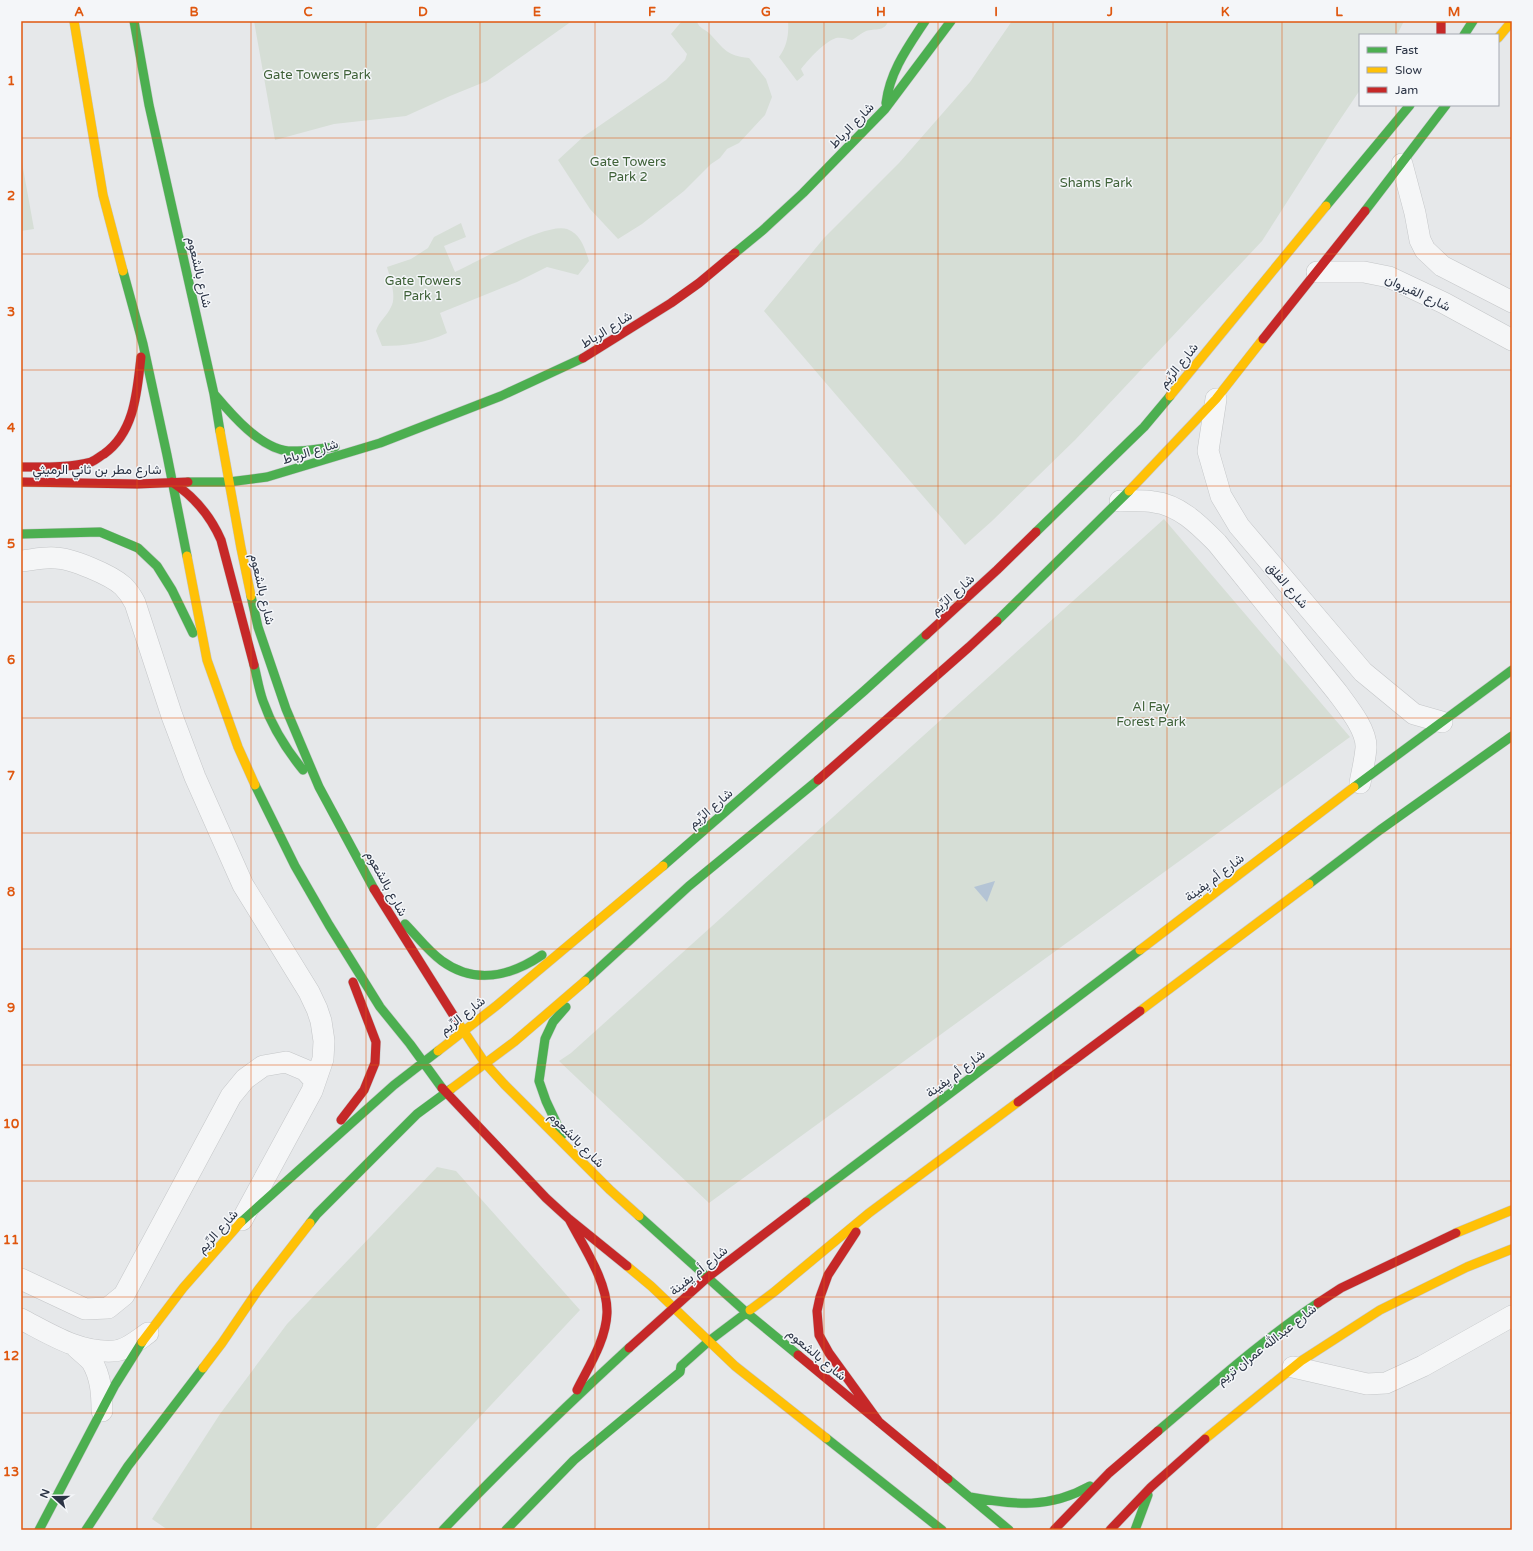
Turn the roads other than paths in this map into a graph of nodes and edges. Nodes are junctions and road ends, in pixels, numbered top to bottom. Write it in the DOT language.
graph roads {
  1 [pos="74,21"];
  2 [pos="134,21"];
  3 [pos="925,21"];
  4 [pos="951,21"];
  5 [pos="1441,21"];
  6 [pos="1473,21"];
  7 [pos="1512,21"];
  8 [pos="1441,34"];
  9 [pos="1465,34"];
  10 [pos="1499,37"];
  11 [pos="1409,106"];
  12 [pos="1445,106"];
  13 [pos="885,109"];
  14 [pos="1402,164"];
  15 [pos="1317,272"];
  16 [pos="1462,275"];
  17 [pos="1512,302"];
  18 [pos="1444,303"];
  19 [pos="1512,340"];
  20 [pos="143,344"];
  21 [pos="214,394"];
  22 [pos="1216,399"];
  23 [pos="380,443"];
  24 [pos="21,468"];
  25 [pos="21,482"];
  26 [pos="172,482"];
  27 [pos="230,482"];
  28 [pos="1120,501"];
  29 [pos="1239,526"];
  30 [pos="21,534"];
  31 [pos="1217,544"];
  32 [pos="21,561"];
  33 [pos="207,660"];
  34 [pos="1512,670"];
  35 [pos="1363,672"];
  36 [pos="1337,692"];
  37 [pos="1442,722"];
  38 [pos="1512,736"];
  39 [pos="1360,783"];
  40 [pos="319,787"];
  41 [pos="378,897"];
  42 [pos="330,926"];
  43 [pos="587,931"];
  44 [pos="611,958"];
  45 [pos="464,1031"];
  46 [pos="423,1061"];
  47 [pos="485,1063"];
  48 [pos="315,1081"];
  49 [pos="446,1093"];
  50 [pos="571,1152"];
  51 [pos="311,1160"];
  52 [pos="1512,1210"];
  53 [pos="869,1213"];
  54 [pos="569,1219"];
  55 [pos="240,1223"];
  56 [pos="1512,1249"];
  57 [pos="708,1277"];
  58 [pos="21,1279"];
  59 [pos="674,1307"];
  60 [pos="747,1313"];
  61 [pos="1512,1316"];
  62 [pos="21,1320"];
  63 [pos="148,1333"];
  64 [pos="709,1340"];
  65 [pos="76,1347"];
  66 [pos="1293,1368"];
  67 [pos="572,1400"];
  68 [pos="102,1411"];
  69 [pos="878,1422"];
  70 [pos="1110,1473"];
  71 [pos="1151,1487"];
  72 [pos="968,1497"];
  73 [pos="938,1528"];
  74 [pos="39,1530"];
  75 [pos="86,1530"];
  76 [pos="443,1530"];
  77 [pos="506,1530"];
  78 [pos="1009,1530"];
  79 [pos="1054,1530"];
  80 [pos="1110,1530"];
  81 [pos="1136,1530"];
  1 -- 20 [label="main road"];
  2 -- 21 [label="main road, شارع بالشعوم"];
  3 -- 13 [label="main road"];
  4 -- 13 [label="main road, شارع الرباط"];
  5 -- 8 [label="main road"];
  6 -- 9 [label="main road"];
  7 -- 10 [label="main road"];
  11 -- 43 [label="main road, شارع الرِّيم"];
  12 -- 14 [label="main road"];
  13 -- 23 [label="main road, شارع الرباط"];
  14 -- 15 [label="main road"];
  14 -- 16 [label="street"];
  15 -- 18 [label="street, شارع القيروان"];
  15 -- 22 [label="main road"];
  16 -- 17 [label="street"];
  16 -- 18 [label="street"];
  18 -- 19 [label="street, شارع القيروان"];
  20 -- 24 [label="main road"];
  20 -- 26 [label="main road"];
  21 -- 23 [label="main road"];
  21 -- 27 [label="main road, شارع بالشعوم"];
  22 -- 28 [label="main road"];
  22 -- 29 [label="street, شارع الفلق"];
  23 -- 27 [label="main road, شارع الرباط"];
  25 -- 26 [label="main road, شارع مطر بن ثاني الرميثي"];
  26 -- 27 [label="main road, شارع الرباط"];
  26 -- 33 [label="main road"];
  26 -- 40 [label="main road"];
  27 -- 40 [label="main road, شارع بالشعوم"];
  28 -- 31 [label="street"];
  28 -- 44 [label="main road"];
  29 -- 31 [label="street"];
  29 -- 35 [label="street, شارع الفلق"];
  30 -- 33 [label="main road"];
  31 -- 36 [label="street"];
  32 -- 48 [label="street"];
  33 -- 42 [label="main road"];
  34 -- 37 [label="main road, شارع أم يِفينة"];
  35 -- 36 [label="street"];
  35 -- 37 [label="street, شارع الفلق"];
  36 -- 39 [label="street"];
  37 -- 39 [label="main road, شارع أم يِفينة"];
  38 -- 53 [label="main road"];
  39 -- 57 [label="main road, شارع أم يِفينة"];
  40 -- 41 [label="main road, شارع بالشعوم"];
  41 -- 43 [label="main road"];
  41 -- 45 [label="main road, شارع بالشعوم"];
  42 -- 46 [label="main road"];
  42 -- 51 [label="main road"];
  43 -- 45 [label="main road, شارع الرِّيم"];
  44 -- 47 [label="main road"];
  44 -- 50 [label="main road"];
  45 -- 46 [label="main road, شارع الرِّيم"];
  45 -- 47 [label="main road, شارع بالشعوم"];
  46 -- 49 [label="main road"];
  46 -- 51 [label="main road, شارع الرِّيم"];
  47 -- 49 [label="main road"];
  47 -- 50 [label="main road, شارع بالشعوم"];
  48 -- 55 [label="street"];
  48 -- 58 [label="street"];
  49 -- 54 [label="main road"];
  49 -- 75 [label="main road"];
  50 -- 57 [label="main road, شارع بالشعوم"];
  51 -- 55 [label="main road, شارع الرِّيم"];
  52 -- 70 [label="main road, شارع عبدالله عمران تريم"];
  53 -- 60 [label="main road"];
  53 -- 69 [label="main road"];
  54 -- 59 [label="main road"];
  54 -- 67 [label="main road"];
  55 -- 63 [label="main road, شارع الرِّيم"];
  56 -- 66 [label="main road"];
  57 -- 59 [label="main road, شارع أم يِفينة"];
  57 -- 60 [label="main road, شارع بالشعوم"];
  59 -- 64 [label="main road"];
  59 -- 67 [label="main road, شارع أم يِفينة"];
  60 -- 64 [label="main road"];
  60 -- 69 [label="main road, شارع بالشعوم"];
  61 -- 66 [label="street"];
  62 -- 65 [label="street"];
  63 -- 65 [label="street"];
  63 -- 68 [label="main road, شارع الرِّيم"];
  64 -- 73 [label="main road"];
  64 -- 77 [label="main road"];
  65 -- 68 [label="street"];
  66 -- 71 [label="main road"];
  67 -- 76 [label="main road, شارع أم يِفينة"];
  68 -- 74 [label="main road, شارع الرِّيم"];
  69 -- 72 [label="main road, شارع بالشعوم"];
  70 -- 72 [label="main road"];
  70 -- 79 [label="main road, شارع عبدالله عمران تريم"];
  71 -- 80 [label="main road"];
  71 -- 81 [label="main road"];
  72 -- 78 [label="main road, شارع بالشعوم"];
}
